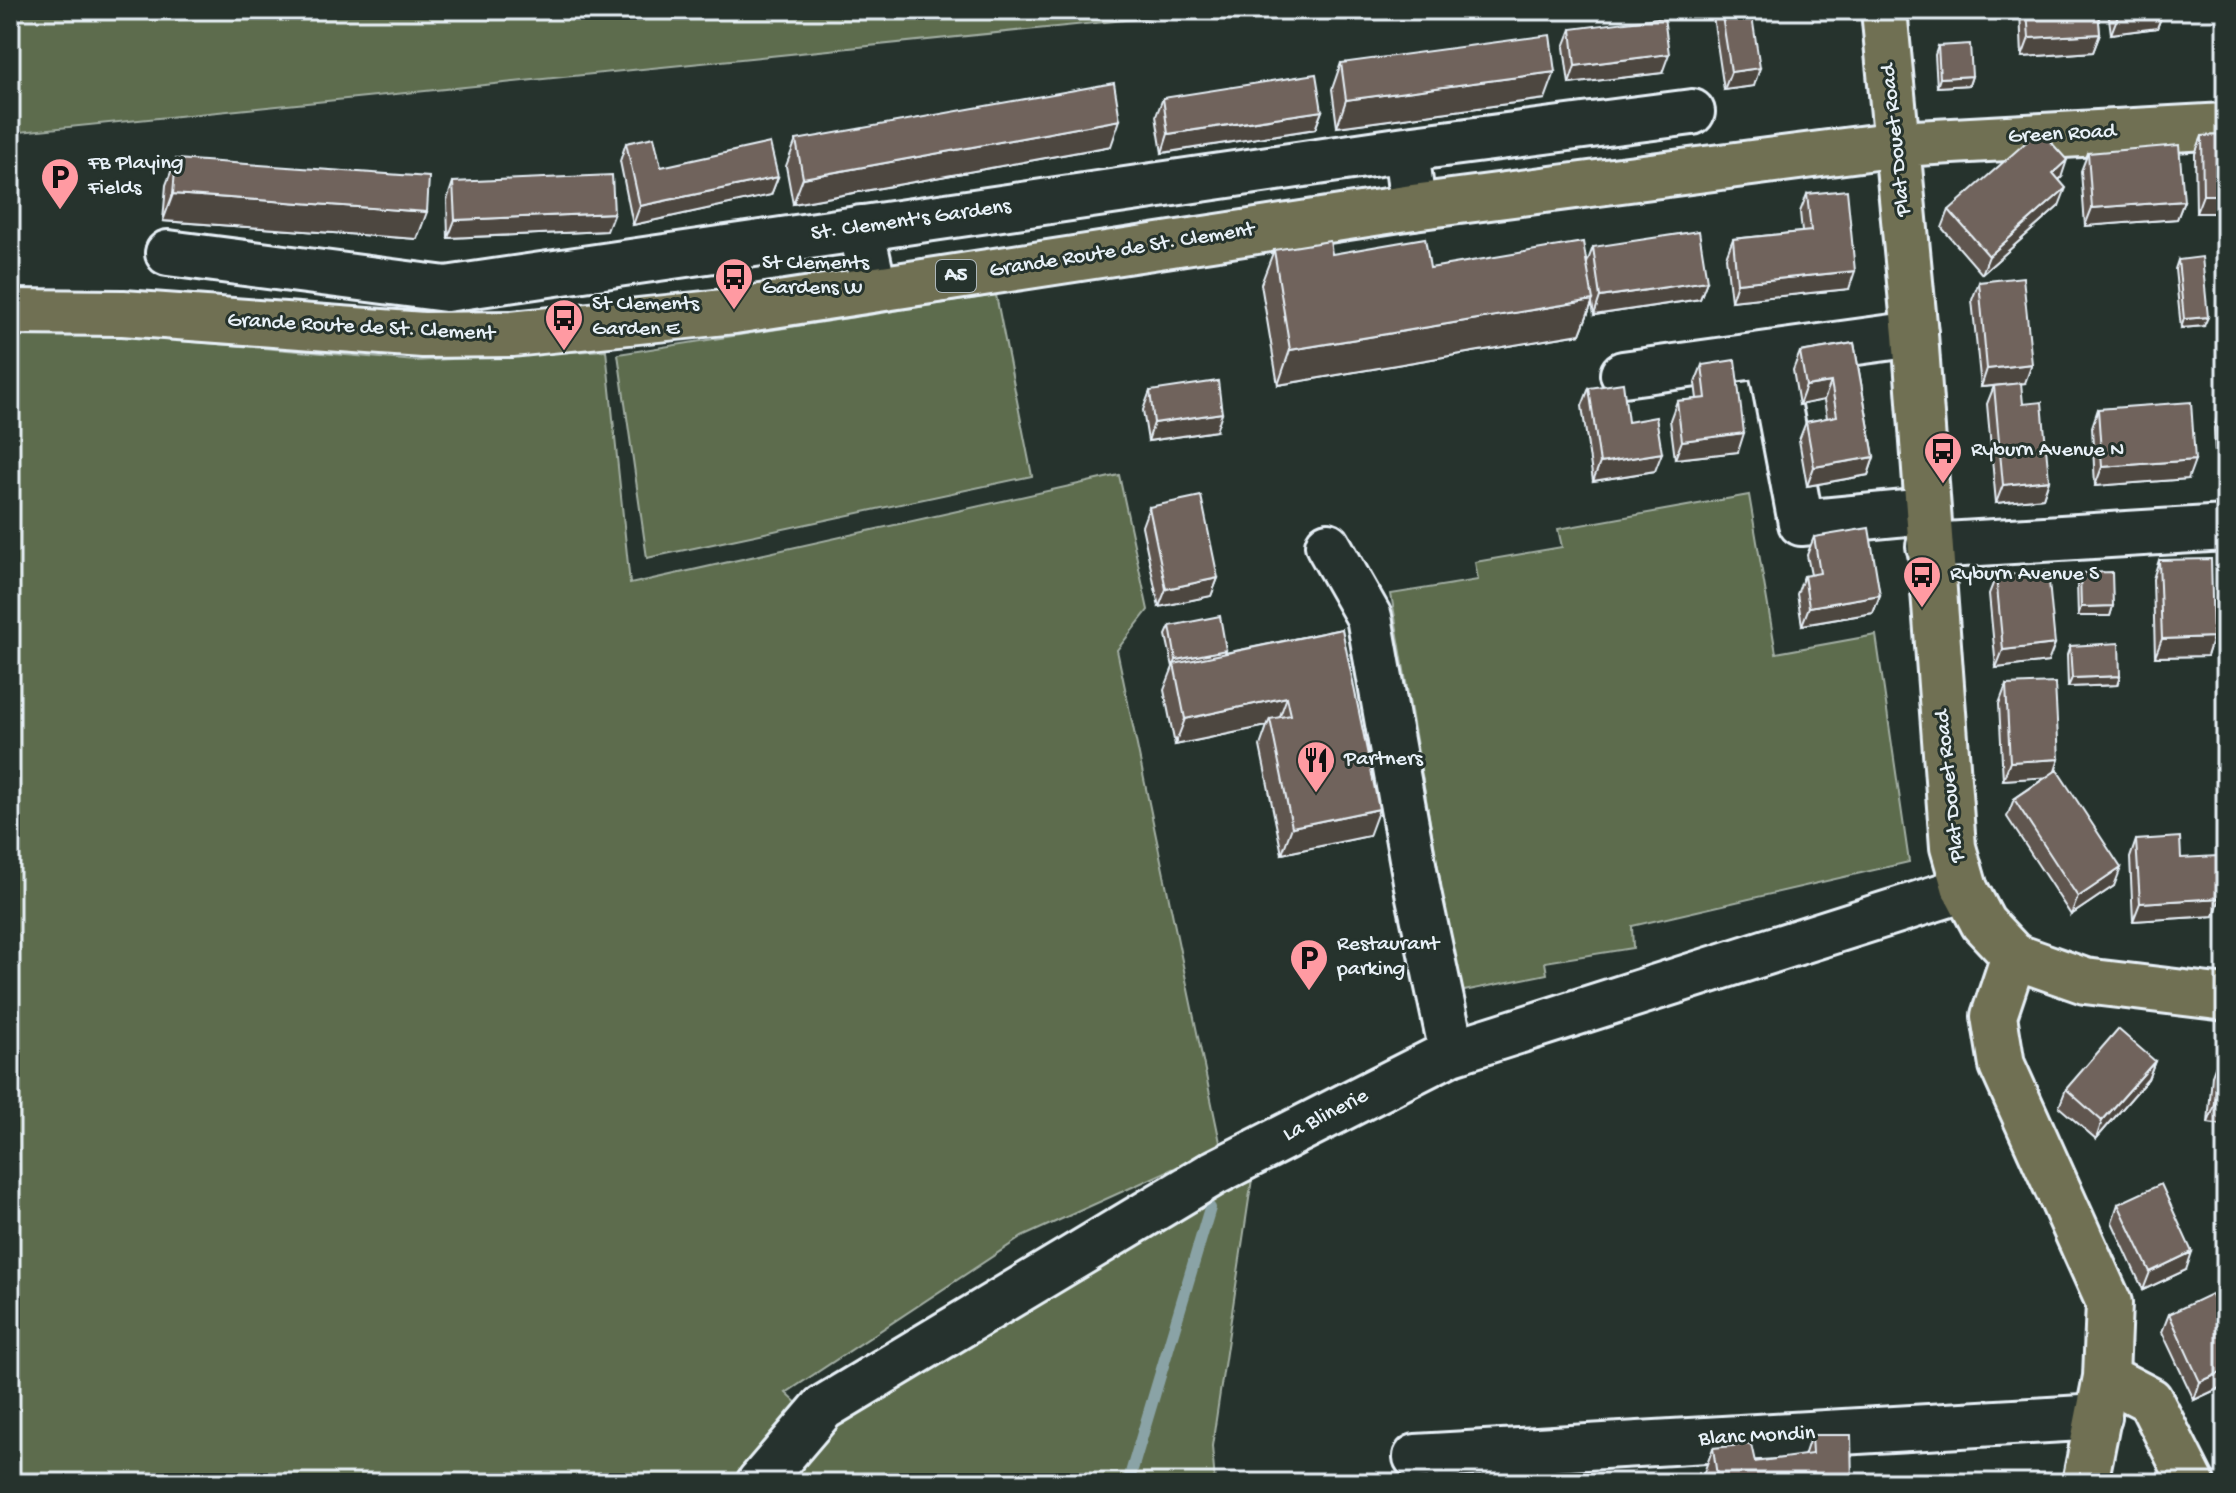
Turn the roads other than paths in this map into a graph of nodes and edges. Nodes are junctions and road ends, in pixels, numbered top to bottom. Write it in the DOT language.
graph roads {
  1 [pos="1884,10"];
  2 [pos="1692,112"];
  3 [pos="2226,126"];
  4 [pos="1898,144"];
  5 [pos="1406,149"];
  6 [pos="1413,207"];
  7 [pos="861,228"];
  8 [pos="168,253"];
  9 [pos="874,288"];
  10 [pos="10,312"];
  11 [pos="1915,334"];
  12 [pos="1769,354"];
  13 [pos="1623,374"];
  14 [pos="1928,529"];
  15 [pos="2225,540"];
  16 [pos="1328,545"];
  17 [pos="1965,889"];
  18 [pos="2014,956"];
  19 [pos="2226,998"];
  20 [pos="1452,1052"];
  21 [pos="2102,1397"];
  22 [pos="1416,1457"];
  23 [pos="759,1483"];
  24 [pos="2085,1483"];
  25 [pos="2192,1483"];
  1 -- 4 [label="main road, Plat Douet Road"];
  2 -- 5 [label="street, St. Clement's Gardens"];
  3 -- 4 [label="main road, Green Road"];
  4 -- 6 [label="main road, Grande Route de St. Clement / A5"];
  4 -- 11 [label="main road, Plat Douet Road"];
  5 -- 6 [label="street"];
  5 -- 7 [label="street, St. Clement's Gardens"];
  6 -- 9 [label="main road, Grande Route de St. Clement / A5"];
  7 -- 8 [label="street, St. Clement's Gardens"];
  7 -- 9 [label="street"];
  9 -- 10 [label="main road, Grande Route de St. Clement / A5"];
  11 -- 12 [label="street"];
  11 -- 14 [label="main road, Plat Douet Road"];
  12 -- 13 [label="street"];
  12 -- 14 [label="street"];
  14 -- 15 [label="street"];
  14 -- 17 [label="main road, Plat Douet Road"];
  16 -- 20 [label="street"];
  17 -- 18 [label="main road, Plat Douet Road"];
  17 -- 20 [label="street, La Blinerie"];
  18 -- 19 [label="main road"];
  18 -- 21 [label="main road"];
  20 -- 23 [label="street, La Blinerie"];
  21 -- 22 [label="street, Blanc Mondin"];
  21 -- 24 [label="main road"];
  21 -- 25 [label="main road"];
}
